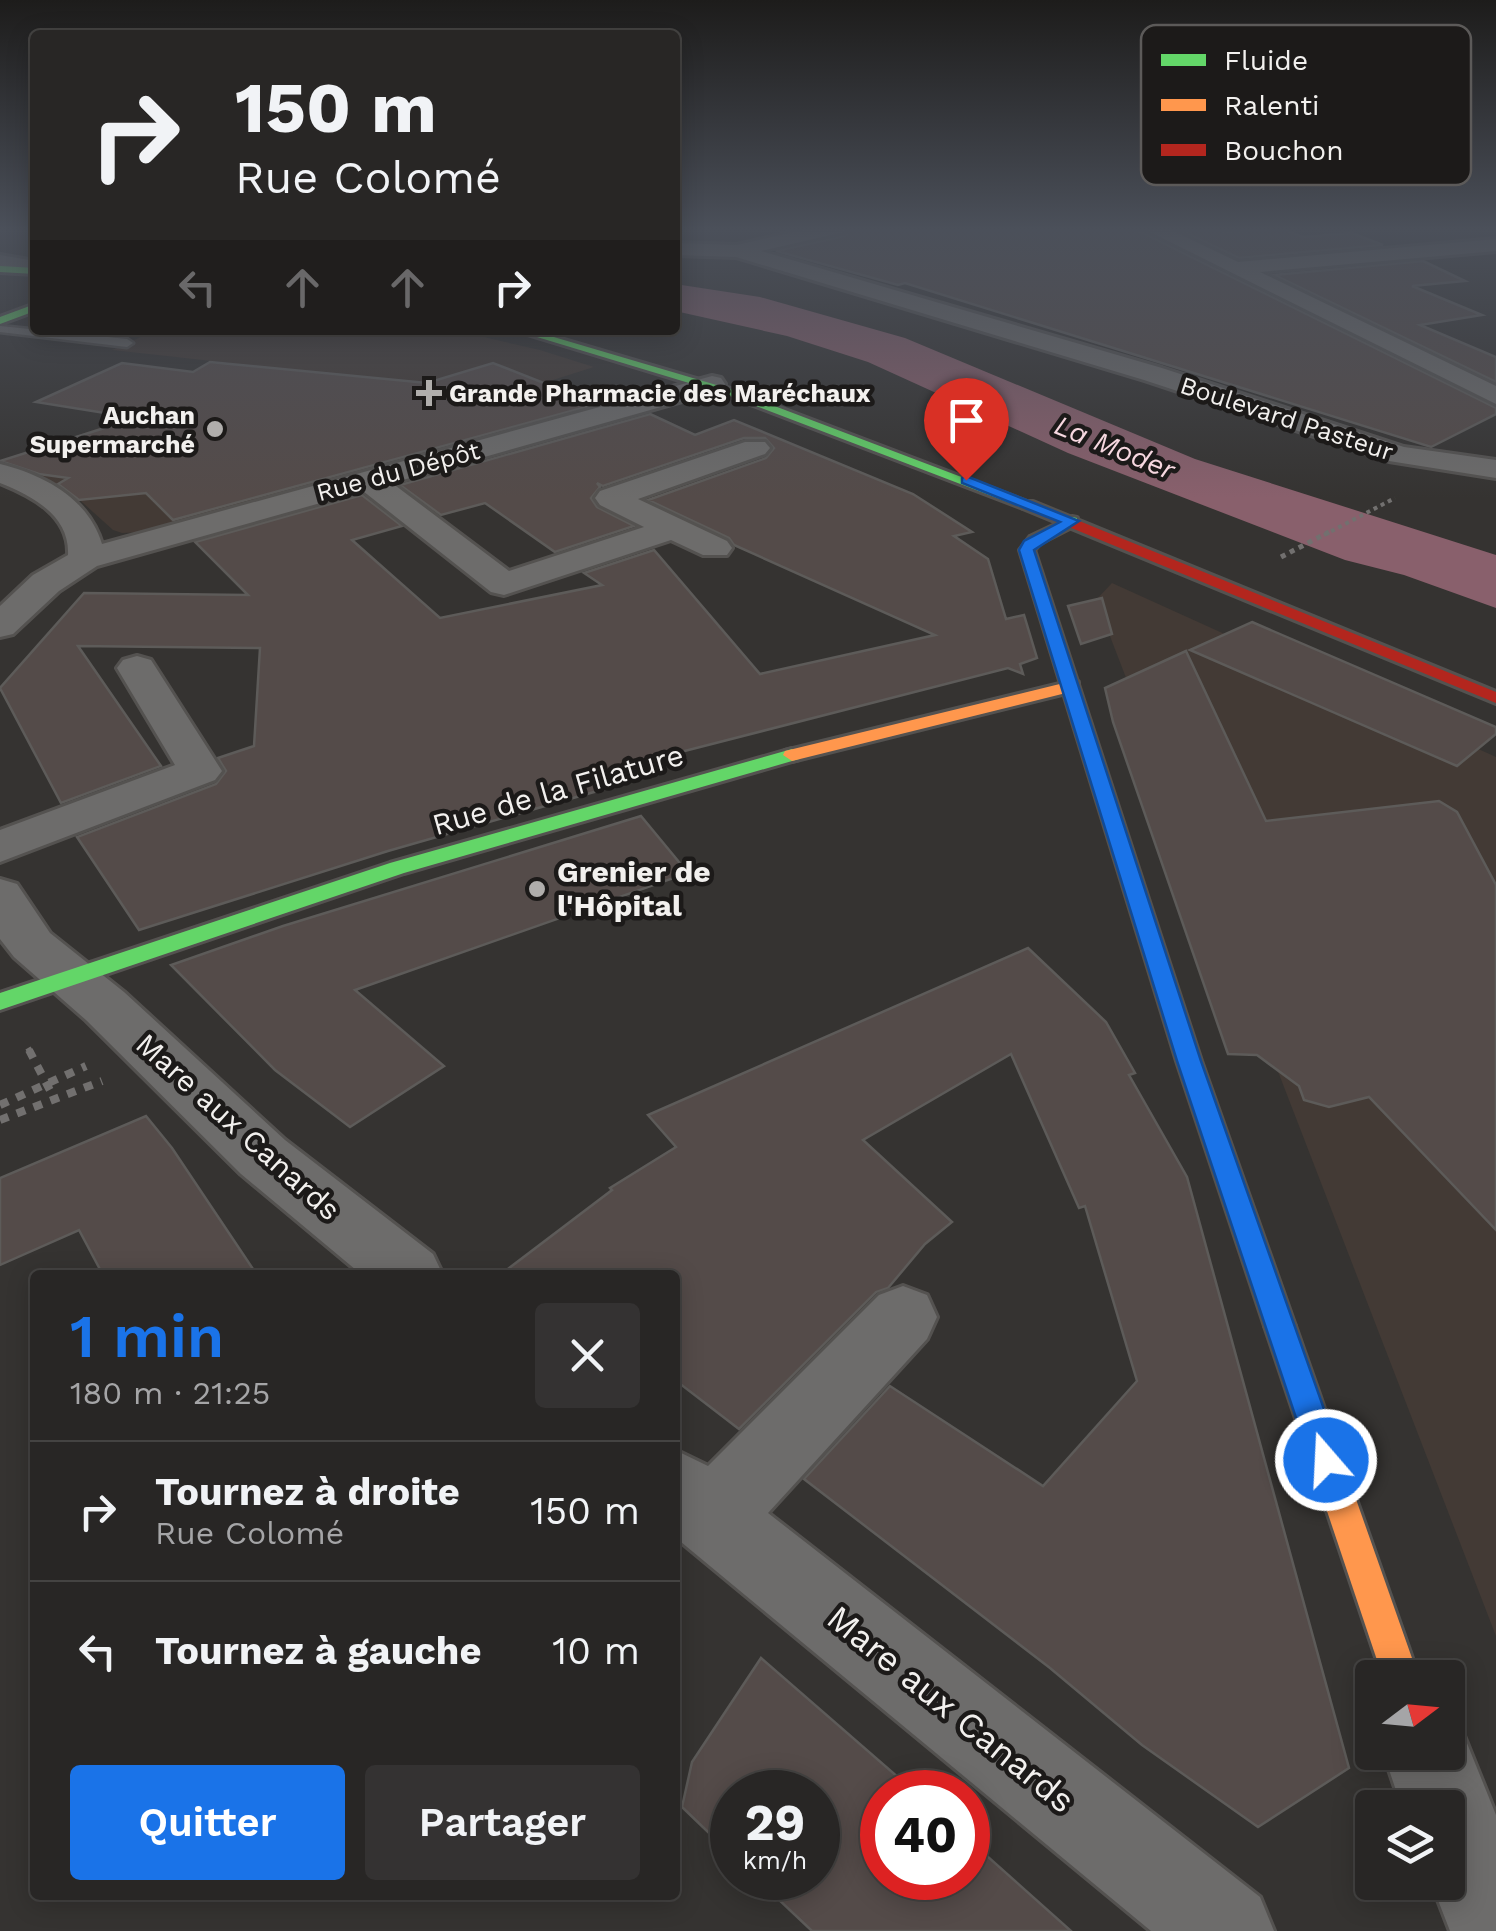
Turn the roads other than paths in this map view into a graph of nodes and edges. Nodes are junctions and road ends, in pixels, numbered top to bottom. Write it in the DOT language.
graph roads {
  1 [pos="964,318"];
  2 [pos="1333,318"];
  3 [pos="0,329"];
  4 [pos="30,332"];
  5 [pos="54,335"];
  6 [pos="541,335"];
  7 [pos="127,343"];
  8 [pos="712,384"];
  9 [pos="1496,396"];
  10 [pos="756,448"];
  11 [pos="1496,468"];
  12 [pos="0,473"];
  13 [pos="368,480"];
  14 [pos="578,480"];
  15 [pos="611,498"];
  16 [pos="1072,521"];
  17 [pos="672,529"];
  18 [pos="714,548"];
  19 [pos="85,559"];
  20 [pos="0,626"];
  21 [pos="137,668"];
  22 [pos="1072,686"];
  23 [pos="1496,698"];
  24 [pos="0,847"];
  25 [pos="0,895"];
  26 [pos="67,977"];
  27 [pos="0,1002"];
  28 [pos="404,1270"];
  29 [pos="903,1317"];
  30 [pos="693,1502"];
  31 [pos="1395,1660"];
  32 [pos="1465,1852"];
  33 [pos="1496,1927"];
  34 [pos="1226,1931"];
  1 -- 11 [label="street, Boulevard Pasteur"];
  2 -- 9 [label="street"];
  3 -- 4 [label="lane"];
  5 -- 7 [label="lane"];
  6 -- 8 [label="street"];
  8 -- 13 [label="street, Rue du Dépôt"];
  8 -- 16 [label="street"];
  10 -- 15 [label="street"];
  12 -- 19 [label="street"];
  13 -- 17 [label="street"];
  13 -- 19 [label="street, Rue du Dépôt"];
  14 -- 15 [label="street"];
  15 -- 17 [label="street"];
  16 -- 22 [label="street"];
  16 -- 23 [label="street"];
  17 -- 18 [label="street"];
  19 -- 20 [label="street, Rue du Dépôt"];
  21 -- 24 [label="street"];
  22 -- 26 [label="street, Rue de la Filature"];
  22 -- 31 [label="street"];
  25 -- 26 [label="street, Mare aux Canards"];
  26 -- 27 [label="street, Rue de la Filature"];
  26 -- 28 [label="street, Mare aux Canards"];
  29 -- 30 [label="street"];
  30 -- 34 [label="street, Mare aux Canards"];
  32 -- 33 [label="street"];
}
